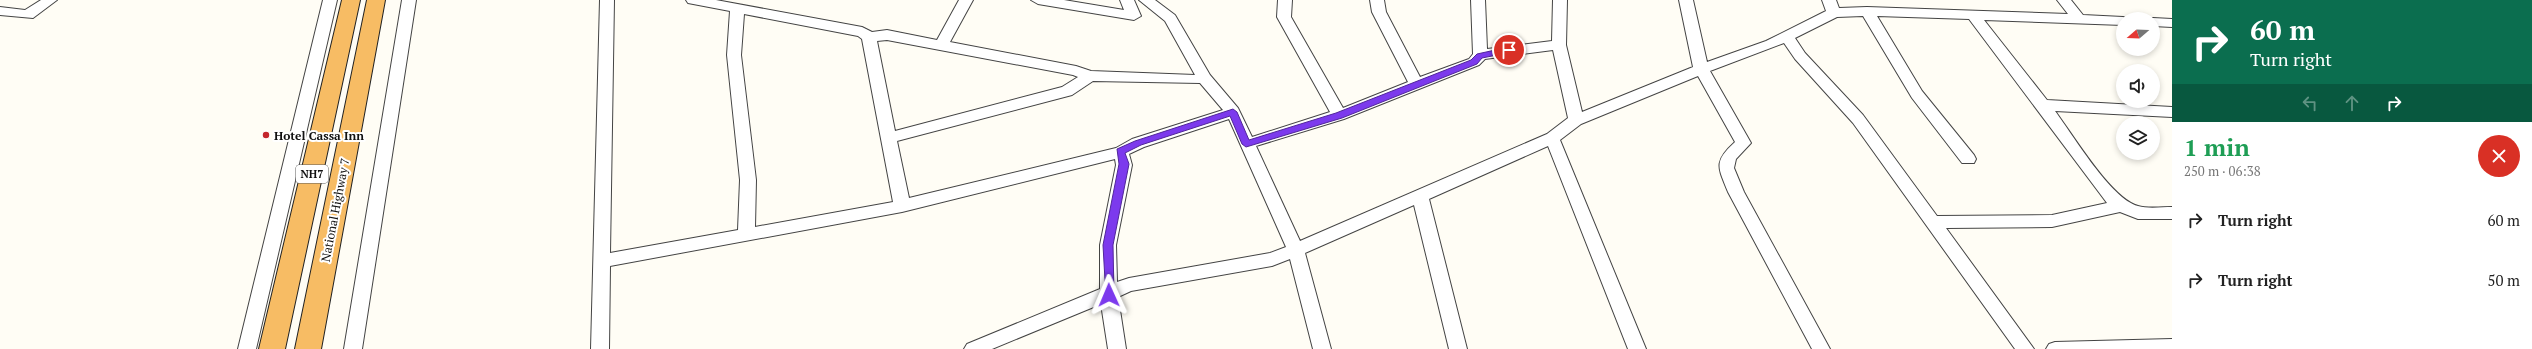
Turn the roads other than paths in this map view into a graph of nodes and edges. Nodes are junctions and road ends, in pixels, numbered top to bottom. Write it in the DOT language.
graph roads {
  1 [pos="50,0"];
  2 [pos="330,0"];
  3 [pos="351,0"];
  4 [pos="376,0"];
  5 [pos="408,0"];
  6 [pos="607,0"];
  7 [pos="693,0"];
  8 [pos="966,0"];
  9 [pos="1038,0"];
  10 [pos="1127,0"];
  11 [pos="1146,0"];
  12 [pos="1285,0"];
  13 [pos="1377,0"];
  14 [pos="1478,0"];
  15 [pos="1560,0"];
  16 [pos="1686,0"];
  17 [pos="2064,0"];
  18 [pos="1831,7"];
  19 [pos="737,8"];
  20 [pos="0,11"];
  21 [pos="1867,11"];
  22 [pos="1972,15"];
  23 [pos="2078,18"];
  24 [pos="2116,21"];
  25 [pos="2160,22"];
  26 [pos="2172,23"];
  27 [pos="869,37"];
  28 [pos="1787,37"];
  29 [pos="941,45"];
  30 [pos="1559,45"];
  31 [pos="1480,55"];
  32 [pos="1701,69"];
  33 [pos="1090,76"];
  34 [pos="1204,78"];
  35 [pos="1416,83"];
  36 [pos="2043,105"];
  37 [pos="1233,112"];
  38 [pos="2172,112"];
  39 [pos="1339,115"];
  40 [pos="1576,120"];
  41 [pos="887,138"];
  42 [pos="1552,138"];
  43 [pos="1246,144"];
  44 [pos="1120,152"];
  45 [pos="1968,159"];
  46 [pos="1420,195"];
  47 [pos="902,206"];
  48 [pos="2121,206"];
  49 [pos="2172,213"];
  50 [pos="1934,222"];
  51 [pos="746,234"];
  52 [pos="1296,250"];
  53 [pos="602,261"];
  54 [pos="1109,295"];
  55 [pos="2172,346"];
  56 [pos="247,349"];
  57 [pos="272,349"];
  58 [pos="308,349"];
  59 [pos="353,349"];
  60 [pos="600,349"];
  61 [pos="973,349"];
  62 [pos="1117,349"];
  63 [pos="1322,349"];
  64 [pos="1458,349"];
  65 [pos="1637,349"];
  66 [pos="1821,349"];
  67 [pos="2025,349"];
  68 [pos="2056,349"];
  1 -- 20 [label="street"];
  2 -- 56 [label="street"];
  3 -- 57 [label="highway, NH7"];
  4 -- 58 [label="highway, National Highway 7 / NH7"];
  5 -- 59 [label="street"];
  6 -- 53 [label="street"];
  7 -- 19 [label="street"];
  8 -- 29 [label="street"];
  9 -- 10 [label="street"];
  11 -- 34 [label="street"];
  12 -- 39 [label="street"];
  13 -- 35 [label="street"];
  14 -- 31 [label="street"];
  15 -- 30 [label="street"];
  16 -- 32 [label="street"];
  17 -- 23 [label="street"];
  18 -- 21 [label="street"];
  18 -- 28 [label="street"];
  19 -- 27 [label="street"];
  19 -- 51 [label="street"];
  21 -- 22 [label="street"];
  21 -- 45 [label="street"];
  22 -- 23 [label="street"];
  22 -- 36 [label="street"];
  23 -- 24 [label="street"];
  25 -- 26 [label="street"];
  27 -- 29 [label="street"];
  27 -- 41 [label="street"];
  28 -- 32 [label="street"];
  28 -- 50 [label="street"];
  29 -- 33 [label="street"];
  30 -- 31 [label="street"];
  30 -- 40 [label="street"];
  31 -- 35 [label="street"];
  32 -- 40 [label="street"];
  32 -- 66 [label="street"];
  33 -- 34 [label="street"];
  33 -- 41 [label="street"];
  34 -- 37 [label="street"];
  35 -- 39 [label="street"];
  36 -- 38 [label="street"];
  36 -- 48 [label="street"];
  37 -- 43 [label="street"];
  37 -- 44 [label="street"];
  39 -- 43 [label="street"];
  40 -- 42 [label="street"];
  41 -- 47 [label="street"];
  42 -- 46 [label="street"];
  42 -- 65 [label="street"];
  43 -- 52 [label="street"];
  44 -- 47 [label="street"];
  44 -- 54 [label="street"];
  46 -- 52 [label="street"];
  46 -- 64 [label="street"];
  47 -- 51 [label="street"];
  48 -- 49 [label="street"];
  48 -- 50 [label="street"];
  50 -- 67 [label="street"];
  51 -- 53 [label="street"];
  52 -- 54 [label="street"];
  52 -- 63 [label="street"];
  53 -- 60 [label="street"];
  54 -- 61 [label="street"];
  54 -- 62 [label="street"];
  55 -- 68 [label="street"];
}
